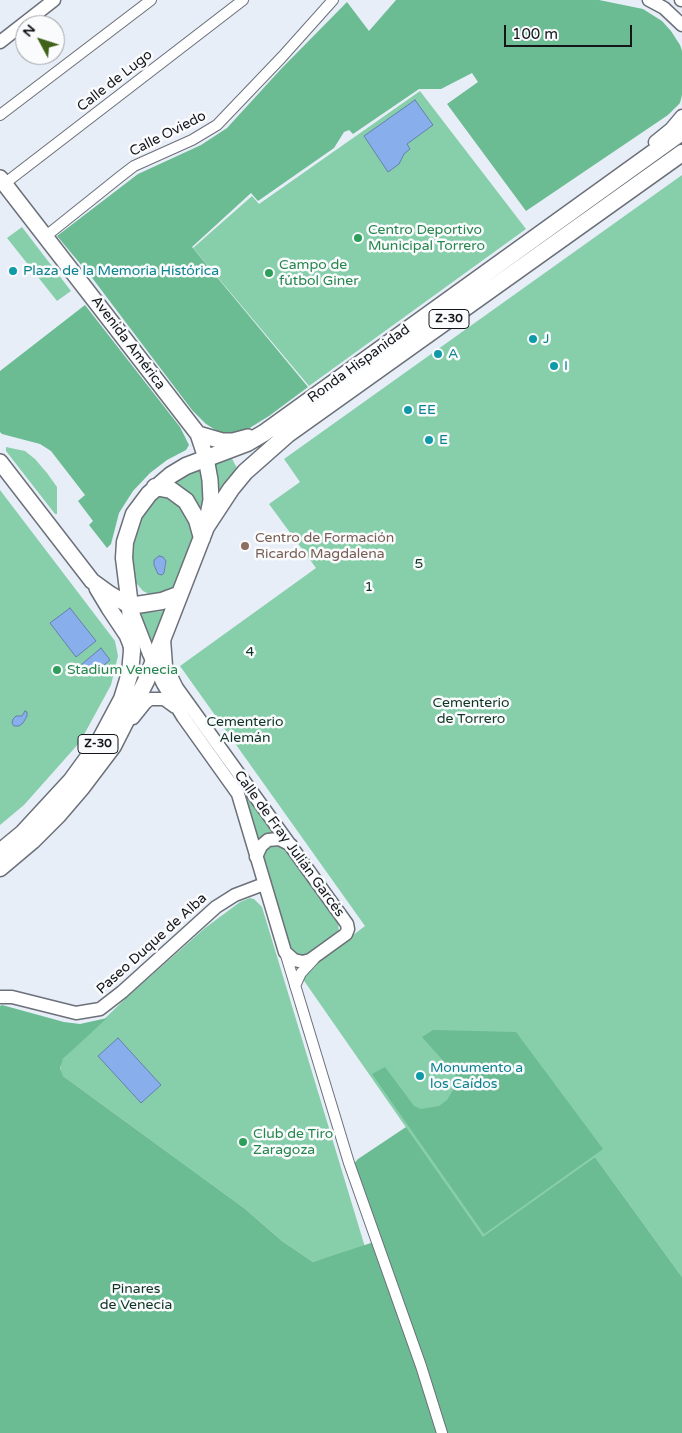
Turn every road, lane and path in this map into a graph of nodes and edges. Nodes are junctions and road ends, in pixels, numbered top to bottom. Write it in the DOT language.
graph roads {
  1 [pos="54,0"];
  2 [pos="151,0"];
  3 [pos="243,0"];
  4 [pos="333,0"];
  5 [pos="649,0"];
  6 [pos="682,25"];
  7 [pos="0,42"];
  8 [pos="0,115"];
  9 [pos="682,116"];
  10 [pos="682,132"];
  11 [pos="682,153"];
  12 [pos="640,161"];
  13 [pos="2,181"];
  14 [pos="46,236"];
  15 [pos="264,433"];
  16 [pos="198,434"];
  17 [pos="206,458"];
  18 [pos="0,462"];
  19 [pos="155,488"];
  20 [pos="204,532"];
  21 [pos="94,582"];
  22 [pos="178,595"];
  23 [pos="130,606"];
  24 [pos="164,631"];
  25 [pos="132,651"];
  26 [pos="152,662"];
  27 [pos="183,716"];
  28 [pos="113,746"];
  29 [pos="291,845"];
  30 [pos="0,852"];
  31 [pos="256,857"];
  32 [pos="0,868"];
  33 [pos="264,884"];
  34 [pos="284,952"];
  35 [pos="314,958"];
  36 [pos="295,986"];
  37 [pos="0,997"];
  38 [pos="442,1433"];
  1 -- 7 [label="street"];
  2 -- 8 [label="street"];
  3 -- 13 [label="street, Calle de Lugo"];
  4 -- 14 [label="street, Calle Oviedo"];
  5 -- 6 [label="street"];
  9 -- 12 [label="street"];
  10 -- 12 [label="highway, Ronda Hispanidad / Z-30"];
  11 -- 20 [label="highway, Ronda Hispanidad / Z-30"];
  12 -- 15 [label="highway, Ronda Hispanidad / Z-30"];
  13 -- 14 [label="main road, Avenida América"];
  14 -- 16 [label="main road, Avenida América"];
  15 -- 16 [label="main road"];
  15 -- 17 [label="highway, Ronda Hispanidad / Z-30"];
  16 -- 17 [label="main road, Avenida América"];
  17 -- 19 [label="highway, Ronda Hispanidad / Z-30"];
  17 -- 20 [label="main road, Avenida América"];
  18 -- 21 [label="main road"];
  19 -- 20 [label="highway"];
  19 -- 23 [label="highway, Ronda Hispanidad / Z-30"];
  20 -- 22 [label="highway, Ronda Hispanidad / Z-30"];
  21 -- 23 [label="main road"];
  21 -- 25 [label="main road"];
  22 -- 23 [label="highway"];
  22 -- 24 [label="highway, Ronda Hispanidad / Z-30"];
  23 -- 25 [label="highway, Ronda Hispanidad / Z-30"];
  23 -- 26 [label="street, Calle de Fray Julián Garcés"];
  24 -- 26 [label="highway, Ronda Hispanidad / Z-30"];
  24 -- 29 [label="street, Calle de Fray Julián Garcés"];
  25 -- 30 [label="highway, Ronda Hispanidad / Z-30"];
  26 -- 27 [label="street, Calle de Fray Julián Garcés"];
  26 -- 28 [label="highway, Ronda Hispanidad / Z-30"];
  27 -- 28 [label="street"];
  27 -- 31 [label="street, Calle de Fray Julián Garcés"];
  28 -- 32 [label="highway, Ronda Hispanidad / Z-30"];
  29 -- 31 [label="street"];
  29 -- 35 [label="street, Calle de Fray Julián Garcés"];
  31 -- 33 [label="street, Calle de Fray Julián Garcés"];
  33 -- 34 [label="street, Calle de Fray Julián Garcés"];
  33 -- 37 [label="street, Paseo Duque de Alba"];
  34 -- 35 [label="street"];
  34 -- 36 [label="street"];
  35 -- 36 [label="street"];
  36 -- 38 [label="street"];
}
